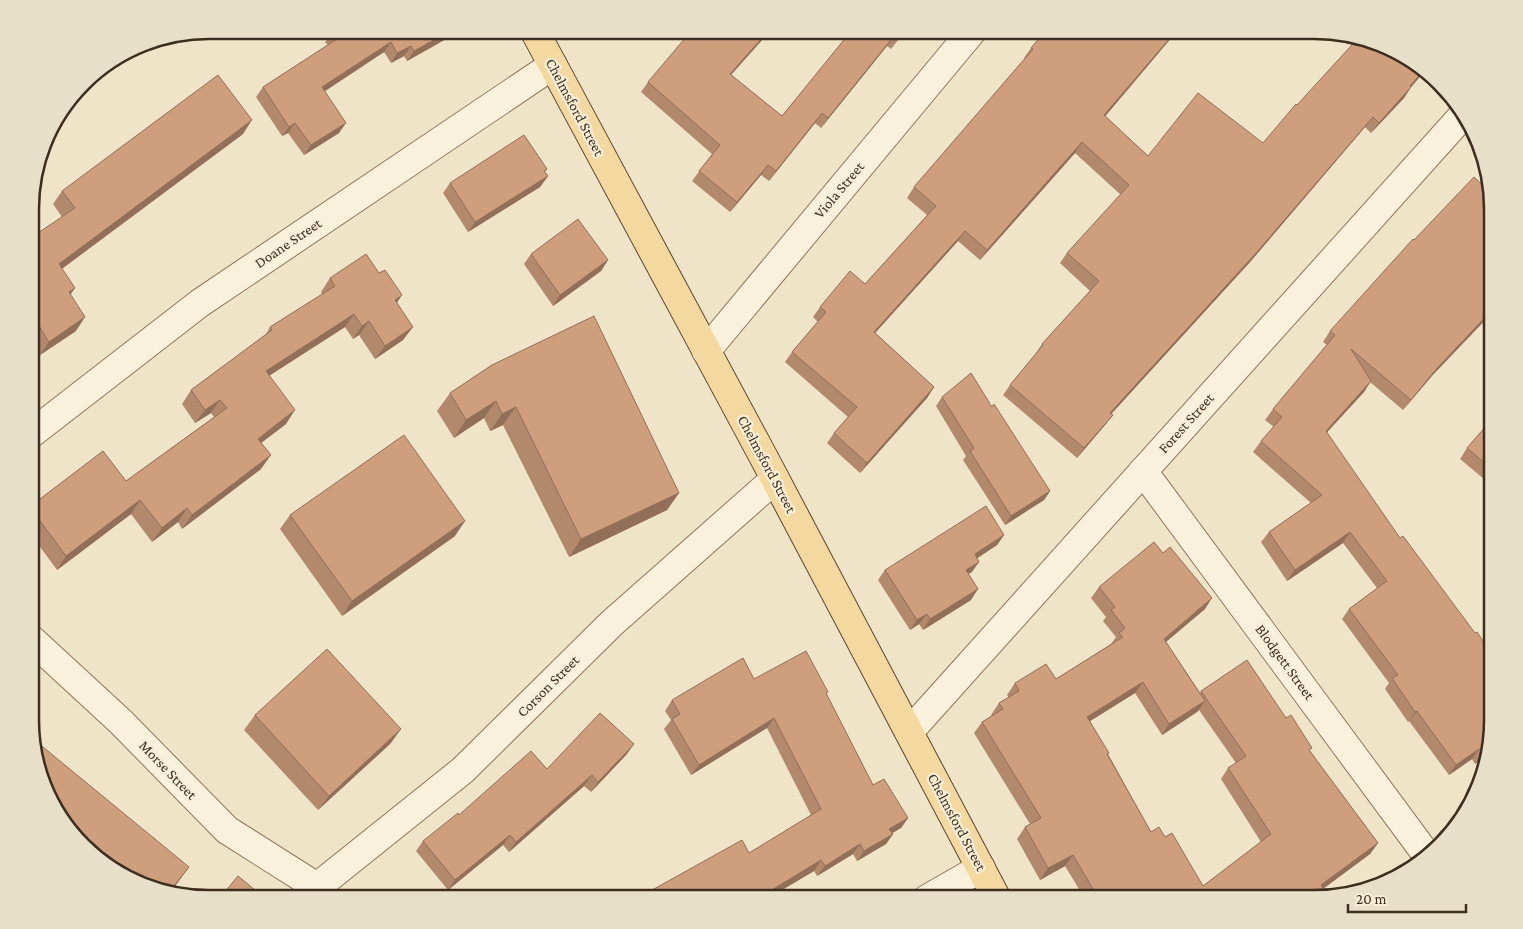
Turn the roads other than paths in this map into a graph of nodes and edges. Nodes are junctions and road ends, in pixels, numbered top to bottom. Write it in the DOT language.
graph roads {
  1 [pos="539,39"];
  2 [pos="966,39"];
  3 [pos="553,65"];
  4 [pos="1459,120"];
  5 [pos="706,351"];
  6 [pos="39,429"];
  7 [pos="1143,471"];
  8 [pos="775,479"];
  9 [pos="39,646"];
  10 [pos="909,732"];
  11 [pos="1423,850"];
  12 [pos="981,868"];
  13 [pos="317,886"];
  14 [pos="943,890"];
  15 [pos="992,890"];
  1 -- 3 [label="main road, Chelmsford Street"];
  2 -- 5 [label="street, Viola Street"];
  3 -- 5 [label="main road, Chelmsford Street"];
  3 -- 6 [label="street, Doane Street"];
  4 -- 7 [label="street, Forest Street"];
  5 -- 8 [label="main road, Chelmsford Street"];
  7 -- 10 [label="street, Forest Street"];
  7 -- 11 [label="street, Blodgett Street"];
  8 -- 10 [label="main road, Chelmsford Street"];
  8 -- 13 [label="street, Corson Street"];
  9 -- 13 [label="street, Morse Street"];
  10 -- 12 [label="main road, Chelmsford Street"];
  12 -- 14 [label="street"];
  12 -- 15 [label="main road, Chelmsford Street"];
}
